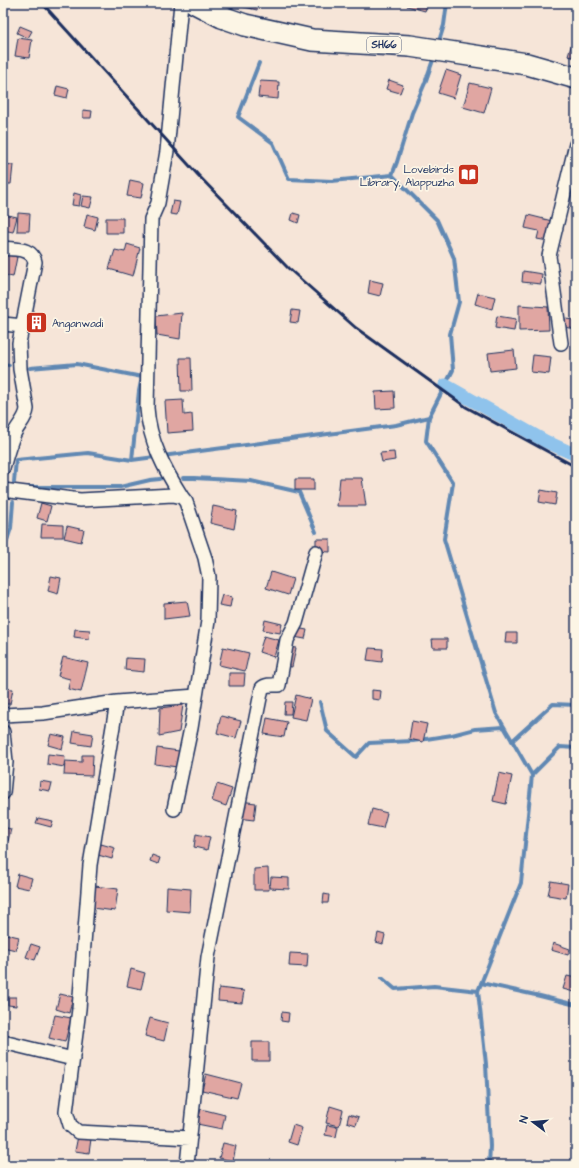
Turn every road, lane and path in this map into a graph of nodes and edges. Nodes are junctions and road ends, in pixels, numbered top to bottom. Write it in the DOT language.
graph roads {
  1 [pos="194,4"];
  2 [pos="576,78"];
  3 [pos="576,144"];
  4 [pos="3,248"];
  5 [pos="3,324"];
  6 [pos="23,326"];
  7 [pos="561,343"];
  8 [pos="3,468"];
  9 [pos="3,490"];
  10 [pos="182,497"];
  11 [pos="316,552"];
  12 [pos="196,696"];
  13 [pos="117,702"];
  14 [pos="3,715"];
  15 [pos="3,732"];
  16 [pos="3,793"];
  17 [pos="174,809"];
  18 [pos="3,1042"];
  19 [pos="73,1059"];
  20 [pos="190,1138"];
  21 [pos="189,1164"];
  1 -- 2 [label="main road, SH66"];
  1 -- 10 [label="street"];
  3 -- 7 [label="street"];
  4 -- 6 [label="street"];
  5 -- 6 [label="street"];
  6 -- 8 [label="street"];
  9 -- 10 [label="street"];
  10 -- 12 [label="street"];
  11 -- 20 [label="street"];
  12 -- 13 [label="street"];
  12 -- 17 [label="street"];
  13 -- 14 [label="street"];
  13 -- 19 [label="street"];
  15 -- 16 [label="street"];
  18 -- 19 [label="street"];
  19 -- 20 [label="street"];
  20 -- 21 [label="street"];
}
